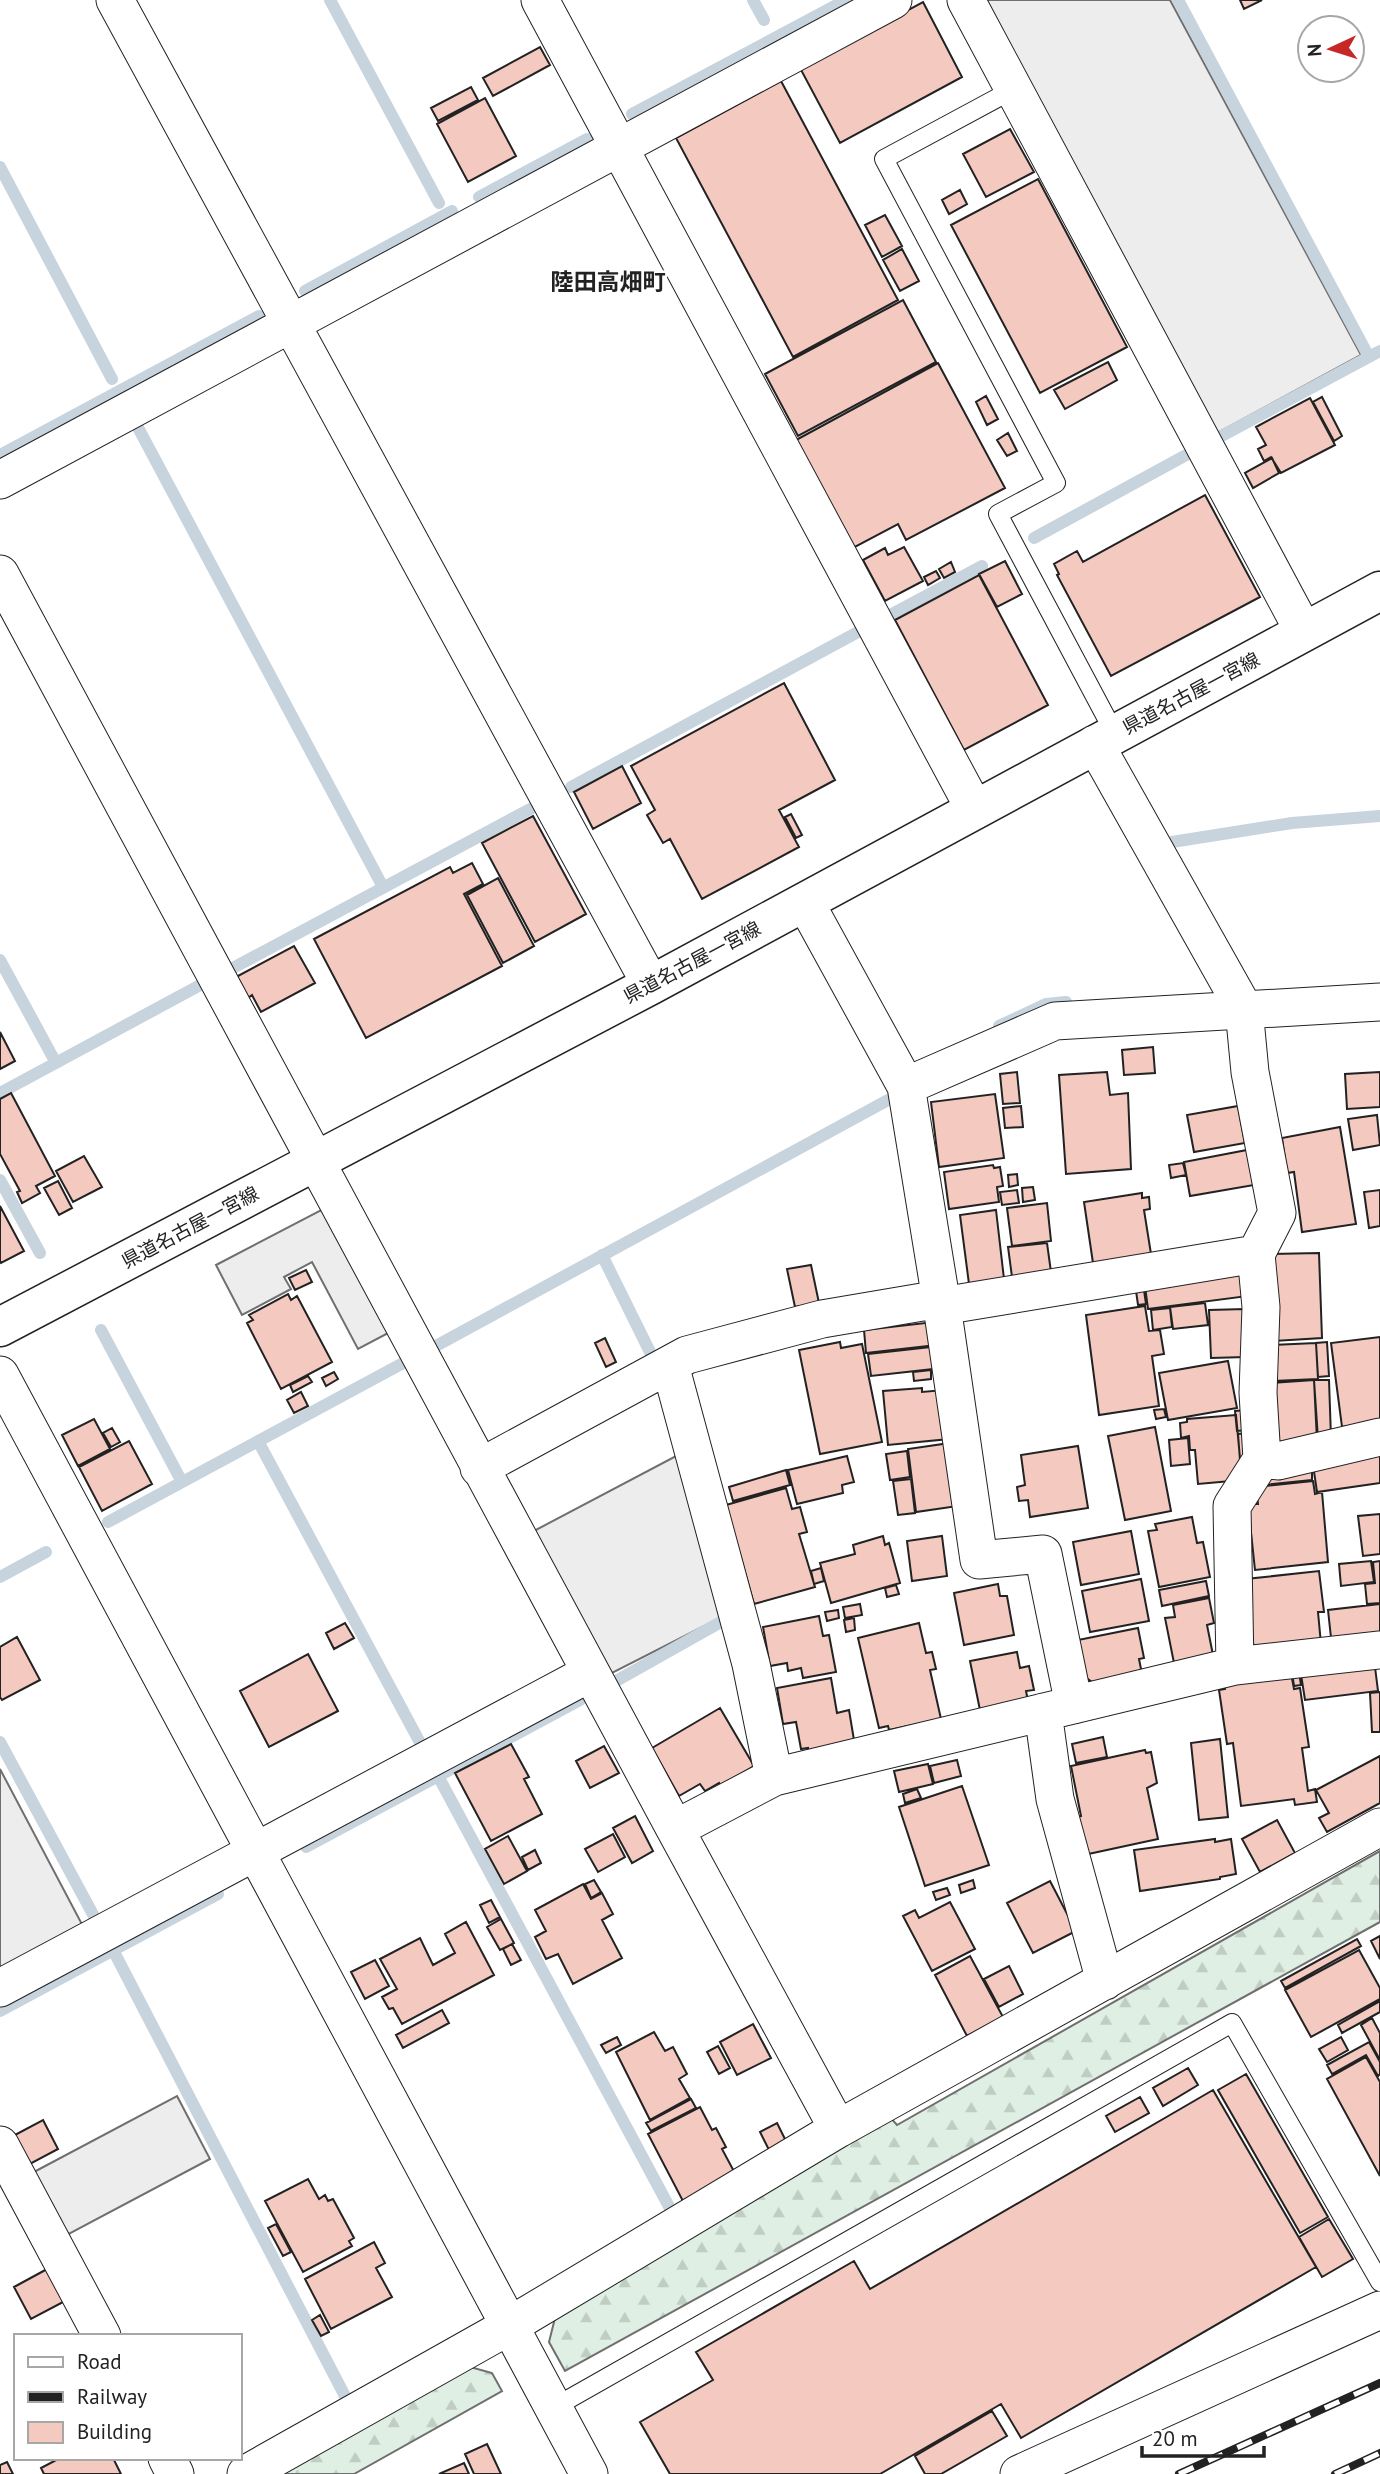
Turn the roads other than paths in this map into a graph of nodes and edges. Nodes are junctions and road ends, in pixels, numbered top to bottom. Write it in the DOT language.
graph roads {
  1 [pos="116,0"];
  2 [pos="540,0"];
  3 [pos="892,0"];
  4 [pos="966,0"];
  5 [pos="1014,89"];
  6 [pos="619,147"];
  7 [pos="290,324"];
  8 [pos="0,480"];
  9 [pos="0,574"];
  10 [pos="1380,591"];
  11 [pos="1304,632"];
  12 [pos="1105,739"];
  13 [pos="975,810"];
  14 [pos="805,902"];
  15 [pos="651,985"];
  16 [pos="1380,1002"];
  17 [pos="1244,1009"];
  18 [pos="906,1086"];
  19 [pos="314,1161"];
  20 [pos="1256,1254"];
  21 [pos="941,1303"];
  22 [pos="0,1327"];
  23 [pos="670,1365"];
  24 [pos="0,1375"];
  25 [pos="1380,1437"];
  26 [pos="1262,1459"];
  27 [pos="480,1468"];
  28 [pos="1380,1650"];
  29 [pos="1235,1665"];
  30 [pos="590,1673"];
  31 [pos="1058,1708"];
  32 [pos="774,1777"];
  33 [pos="1380,1827"];
  34 [pos="675,1829"];
  35 [pos="256,1852"];
  36 [pos="1105,1981"];
  37 [pos="0,1988"];
  38 [pos="838,2129"];
  39 [pos="0,2144"];
  40 [pos="1380,2282"];
  41 [pos="1380,2310"];
  42 [pos="509,2326"];
  43 [pos="101,2334"];
  44 [pos="553,2408"];
  45 [pos="246,2474"];
  46 [pos="589,2474"];
  47 [pos="1019,2474"];
  1 -- 7 [label="street"];
  2 -- 6 [label="street"];
  3 -- 6 [label="street"];
  4 -- 5 [label="street"];
  5 -- 11 [label="street"];
  5 -- 12 [label="lane"];
  6 -- 7 [label="street"];
  6 -- 13 [label="street"];
  7 -- 8 [label="street"];
  7 -- 15 [label="street"];
  9 -- 19 [label="street"];
  10 -- 11 [label="main road, 県道名古屋一宮線"];
  11 -- 12 [label="main road, 県道名古屋一宮線"];
  12 -- 13 [label="main road, 県道名古屋一宮線"];
  12 -- 17 [label="street"];
  13 -- 14 [label="main road, 県道名古屋一宮線"];
  14 -- 15 [label="main road, 県道名古屋一宮線"];
  14 -- 18 [label="street"];
  15 -- 19 [label="main road, 県道名古屋一宮線"];
  16 -- 17 [label="street"];
  17 -- 18 [label="street"];
  17 -- 20 [label="street"];
  18 -- 21 [label="street"];
  19 -- 22 [label="main road, 県道名古屋一宮線"];
  19 -- 27 [label="street"];
  20 -- 21 [label="street"];
  20 -- 26 [label="street"];
  21 -- 23 [label="street"];
  21 -- 31 [label="street"];
  23 -- 27 [label="street"];
  23 -- 32 [label="street"];
  24 -- 35 [label="street"];
  25 -- 26 [label="street"];
  26 -- 29 [label="street"];
  27 -- 30 [label="street"];
  28 -- 29 [label="street"];
  29 -- 31 [label="street"];
  30 -- 34 [label="street"];
  30 -- 35 [label="street"];
  31 -- 32 [label="street"];
  31 -- 36 [label="street"];
  32 -- 34 [label="street"];
  33 -- 36 [label="street"];
  34 -- 38 [label="street"];
  35 -- 37 [label="street"];
  35 -- 42 [label="street"];
  36 -- 38 [label="street"];
  38 -- 42 [label="street"];
  39 -- 43 [label="street"];
  40 -- 44 [label="lane"];
  41 -- 47 [label="street"];
  42 -- 44 [label="street"];
  42 -- 45 [label="street"];
  44 -- 46 [label="street"];
}
